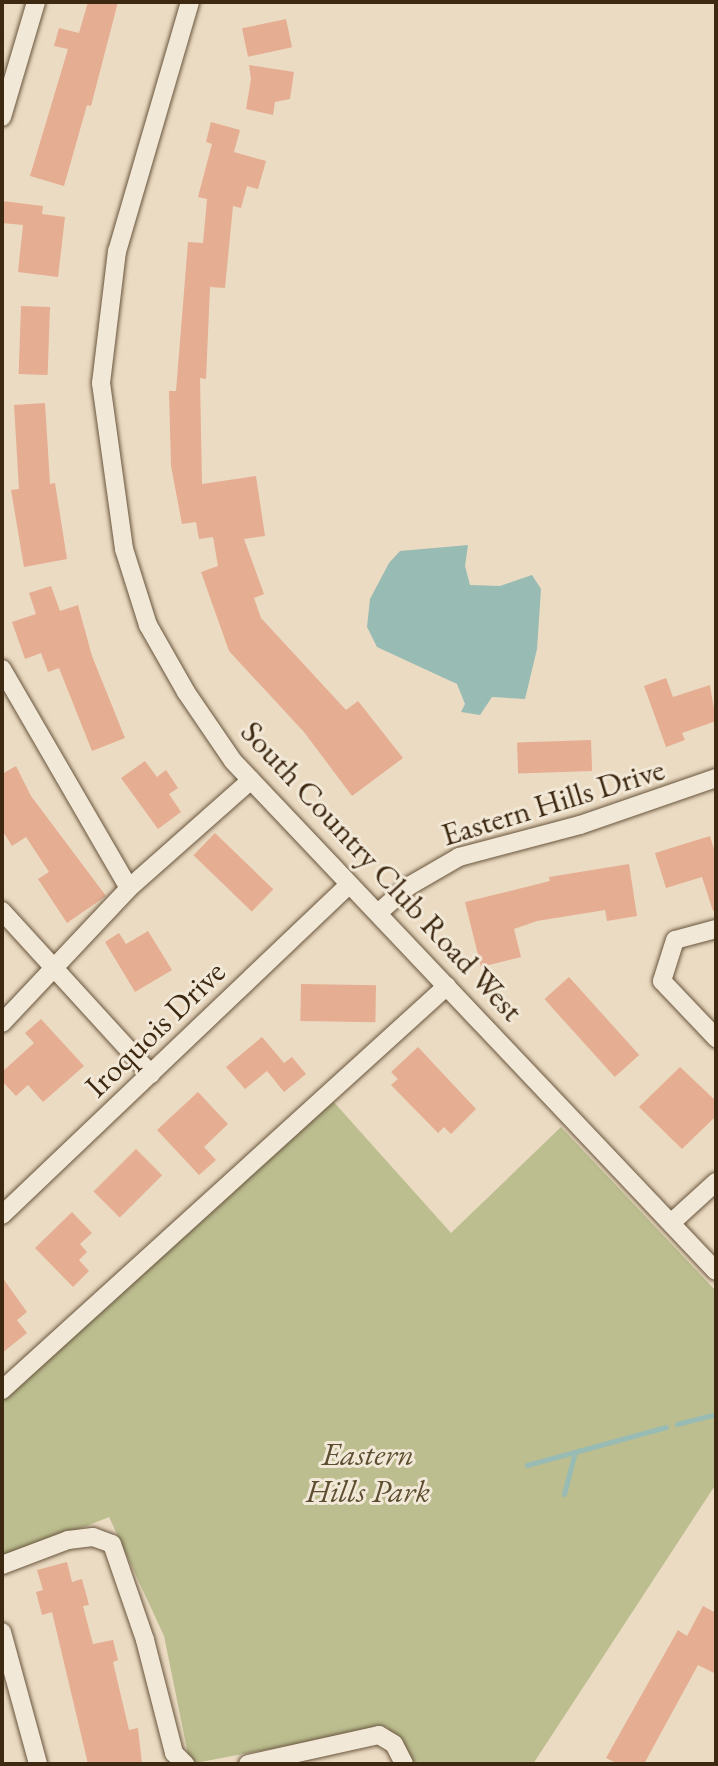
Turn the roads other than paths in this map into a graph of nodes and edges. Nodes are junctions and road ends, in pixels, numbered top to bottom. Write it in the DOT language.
graph roads {
  1 [pos="36,2"];
  2 [pos="190,2"];
  3 [pos="2,117"];
  4 [pos="2,669"];
  5 [pos="716,778"];
  6 [pos="251,780"];
  7 [pos="349,885"];
  8 [pos="129,888"];
  9 [pos="2,911"];
  10 [pos="378,913"];
  11 [pos="716,929"];
  12 [pos="53,970"];
  13 [pos="447,986"];
  14 [pos="2,1023"];
  15 [pos="716,1038"];
  16 [pos="151,1074"];
  17 [pos="716,1182"];
  18 [pos="2,1215"];
  19 [pos="671,1223"];
  20 [pos="716,1271"];
  21 [pos="2,1390"];
  22 [pos="2,1565"];
  23 [pos="2,1632"];
  24 [pos="9,1680"];
  25 [pos="38,1764"];
  26 [pos="185,1764"];
  27 [pos="248,1764"];
  28 [pos="404,1764"];
  1 -- 3 [label="street"];
  2 -- 6 [label="street, South Country Club Road West"];
  4 -- 8 [label="street"];
  5 -- 10 [label="street, Eastern Hills Drive"];
  6 -- 7 [label="street, South Country Club Road West"];
  6 -- 8 [label="street"];
  7 -- 10 [label="street, South Country Club Road West"];
  7 -- 16 [label="street, Iroquois Drive"];
  8 -- 12 [label="street"];
  9 -- 12 [label="street"];
  10 -- 13 [label="street, South Country Club Road West"];
  11 -- 15 [label="street"];
  12 -- 14 [label="street"];
  12 -- 16 [label="street"];
  13 -- 19 [label="street, South Country Club Road West"];
  13 -- 21 [label="street"];
  16 -- 18 [label="street, Iroquois Drive"];
  17 -- 19 [label="street"];
  19 -- 20 [label="street, South Country Club Road West"];
  22 -- 26 [label="street"];
  23 -- 24 [label="street"];
  24 -- 25 [label="street"];
  27 -- 28 [label="street"];
}
